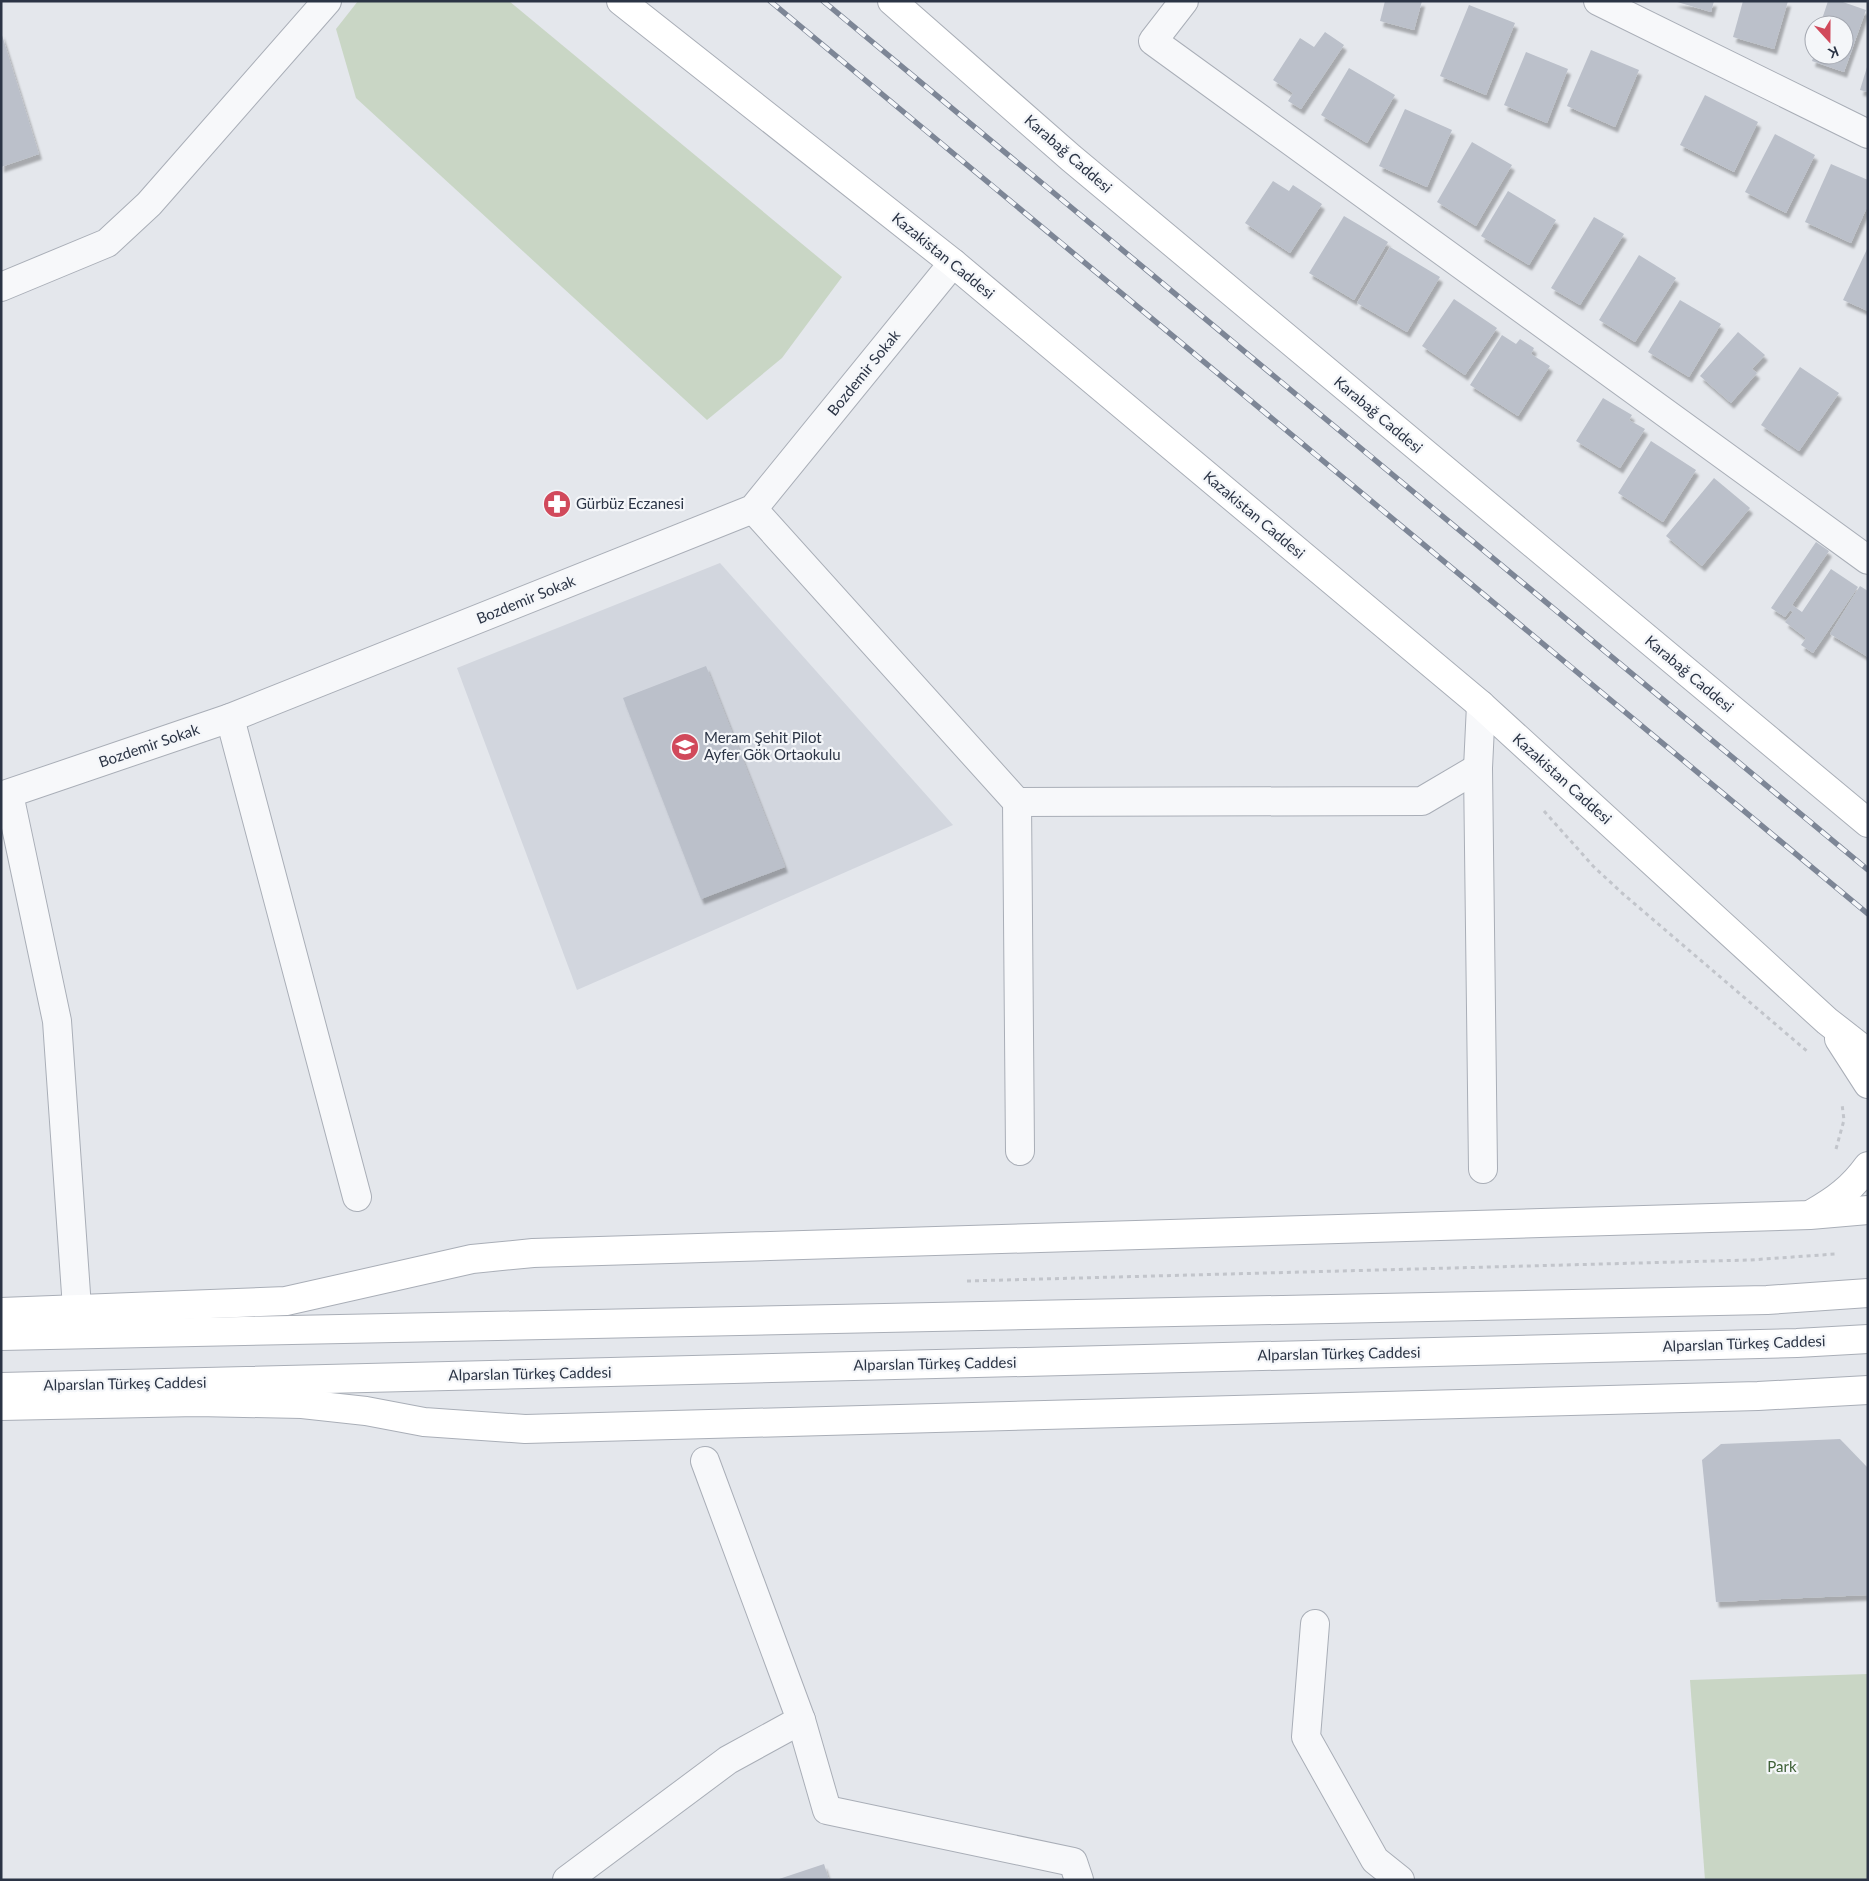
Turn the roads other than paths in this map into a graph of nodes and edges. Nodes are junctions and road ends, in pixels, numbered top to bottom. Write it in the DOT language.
graph roads {
  1 [pos="327,1"];
  2 [pos="621,1"];
  3 [pos="892,1"];
  4 [pos="1184,1"];
  5 [pos="1598,1"];
  6 [pos="1868,134"];
  7 [pos="953,263"];
  8 [pos="1,287"];
  9 [pos="753,509"];
  10 [pos="1868,560"];
  11 [pos="1482,705"];
  12 [pos="230,718"];
  13 [pos="1478,768"];
  14 [pos="5,795"];
  15 [pos="1017,802"];
  16 [pos="1868,823"];
  17 [pos="1827,1021"];
  18 [pos="1868,1053"];
  19 [pos="1868,1084"];
  20 [pos="1020,1151"];
  21 [pos="1868,1166"];
  22 [pos="1483,1169"];
  23 [pos="357,1197"];
  24 [pos="1868,1210"];
  25 [pos="1810,1215"];
  26 [pos="1868,1293"];
  27 [pos="77,1308"];
  28 [pos="1,1312"];
  29 [pos="1,1336"];
  30 [pos="1868,1339"];
  31 [pos="1,1387"];
  32 [pos="1868,1390"];
  33 [pos="1,1406"];
  34 [pos="705,1461"];
  35 [pos="1315,1624"];
  36 [pos="801,1720"];
  37 [pos="567,1880"];
  38 [pos="1080,1880"];
  39 [pos="1400,1880"];
  1 -- 8 [label="street"];
  2 -- 7 [label="main road, Kazakistan Caddesi"];
  3 -- 16 [label="main road, Karabağ Caddesi"];
  4 -- 10 [label="street"];
  5 -- 6 [label="street"];
  7 -- 9 [label="street, Bozdemir Sokak"];
  7 -- 11 [label="main road, Kazakistan Caddesi"];
  9 -- 12 [label="street, Bozdemir Sokak"];
  9 -- 15 [label="street"];
  11 -- 13 [label="street"];
  11 -- 17 [label="main road, Kazakistan Caddesi"];
  12 -- 14 [label="street, Bozdemir Sokak"];
  12 -- 23 [label="street"];
  13 -- 15 [label="street"];
  13 -- 22 [label="street"];
  14 -- 27 [label="street"];
  15 -- 20 [label="street"];
  17 -- 18 [label="main road, Kazakistan Caddesi"];
  17 -- 19 [label="main road"];
  21 -- 25 [label="main road"];
  24 -- 25 [label="main road"];
  25 -- 27 [label="main road"];
  26 -- 29 [label="main road"];
  27 -- 28 [label="main road"];
  30 -- 31 [label="main road, Alparslan Türkeş Caddesi"];
  32 -- 33 [label="main road"];
  34 -- 36 [label="street"];
  35 -- 39 [label="street"];
  36 -- 37 [label="street"];
  36 -- 38 [label="street"];
}
